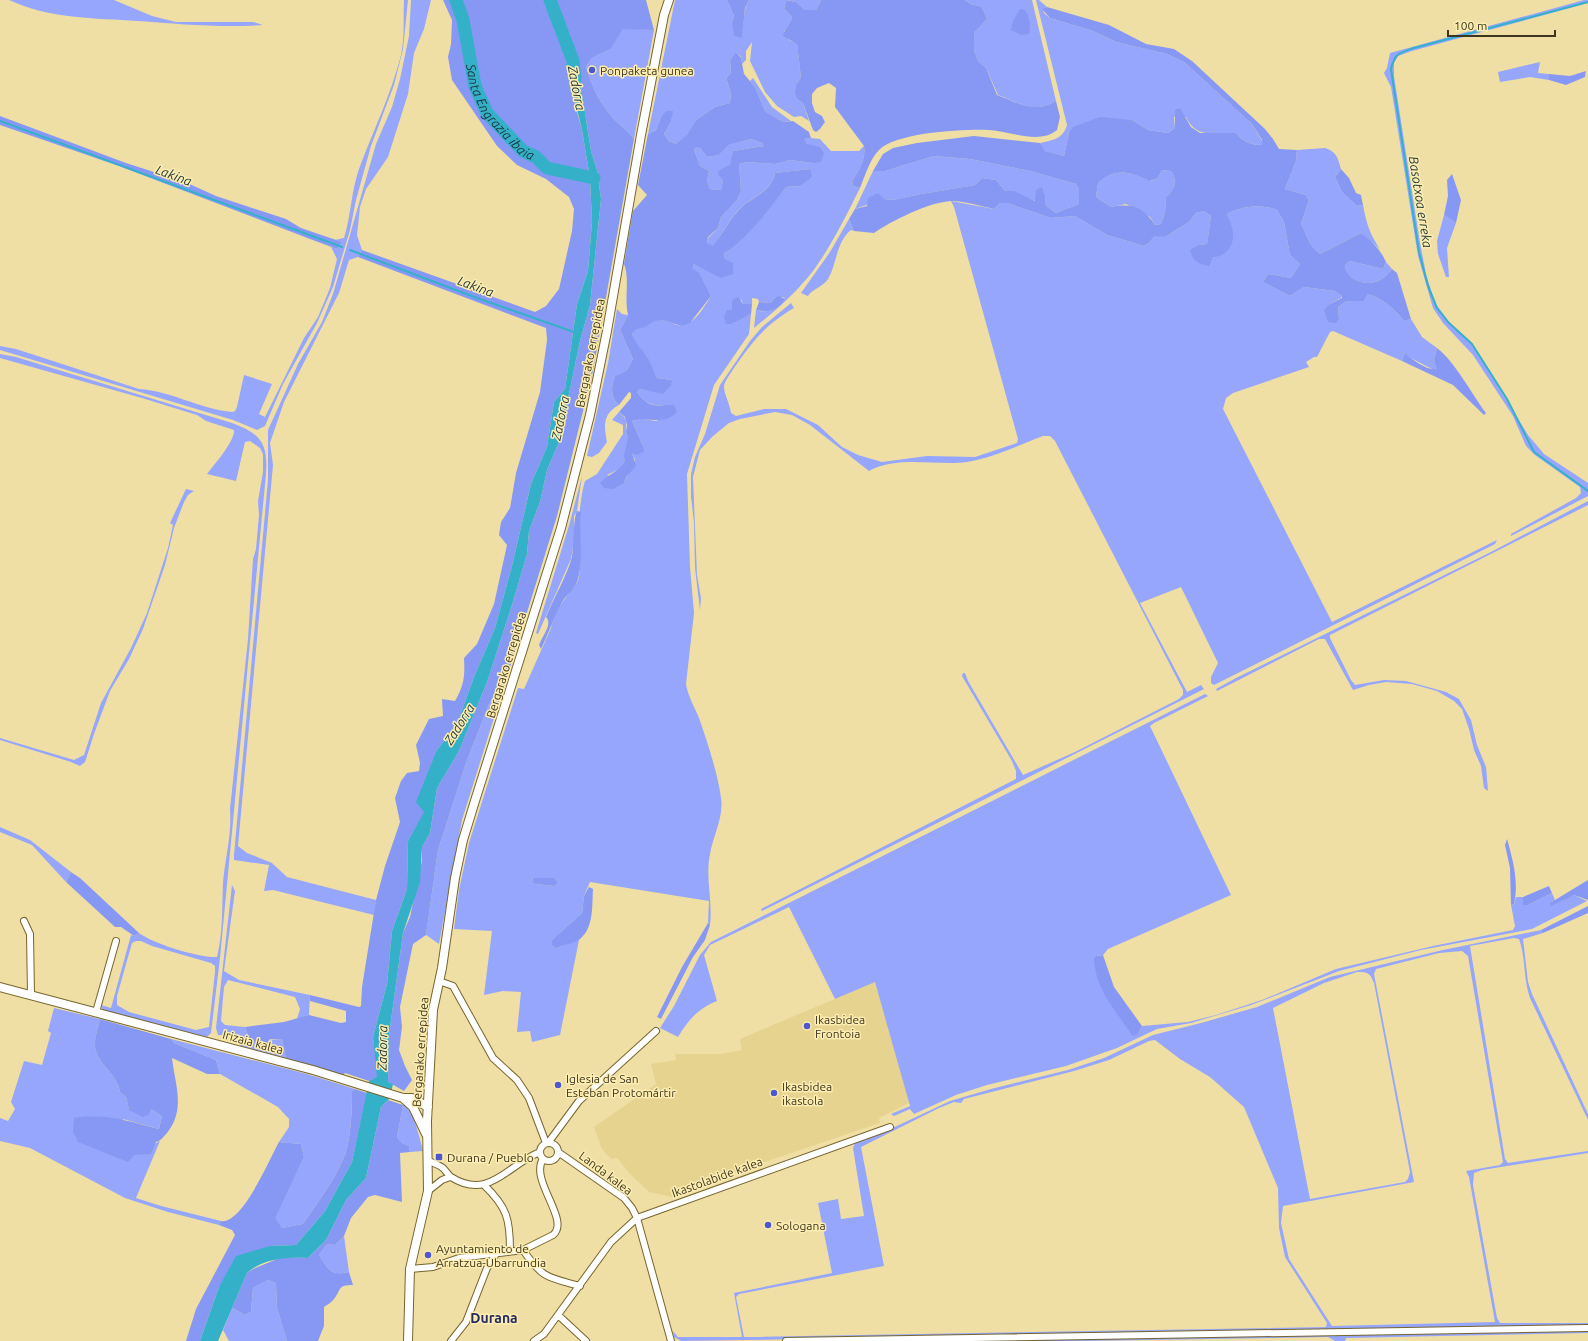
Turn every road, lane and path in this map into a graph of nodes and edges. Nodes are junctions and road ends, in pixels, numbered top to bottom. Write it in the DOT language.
graph roads {
  1 [pos="669,0"];
  2 [pos="24,921"];
  3 [pos="116,941"];
  4 [pos="439,981"];
  5 [pos="0,987"];
  6 [pos="31,995"];
  7 [pos="96,1012"];
  8 [pos="656,1031"];
  9 [pos="429,1085"];
  10 [pos="415,1103"];
  11 [pos="428,1107"];
  12 [pos="890,1127"];
  13 [pos="427,1138"];
  14 [pos="547,1143"];
  15 [pos="540,1152"];
  16 [pos="558,1152"];
  17 [pos="543,1158"];
  18 [pos="429,1161"];
  19 [pos="450,1177"];
  20 [pos="484,1185"];
  21 [pos="428,1191"];
  22 [pos="637,1218"];
  23 [pos="510,1250"];
  24 [pos="523,1250"];
  25 [pos="496,1254"];
  26 [pos="410,1269"];
  27 [pos="580,1286"];
  28 [pos="558,1315"];
  29 [pos="1588,1328"];
  30 [pos="408,1341"];
  31 [pos="451,1341"];
  32 [pos="534,1341"];
  33 [pos="586,1341"];
  34 [pos="671,1341"];
  35 [pos="786,1341"];
  1 -- 4 [label="street, Bergarako errepidea"];
  2 -- 6 [label="street"];
  3 -- 7 [label="street"];
  4 -- 9 [label="street, Bergarako errepidea"];
  4 -- 14 [label="street"];
  5 -- 6 [label="street, Irizaia kalea"];
  6 -- 7 [label="street, Irizaia kalea"];
  7 -- 10 [label="street, Irizaia kalea"];
  8 -- 14 [label="street"];
  9 -- 10 [label="street"];
  9 -- 11 [label="street, Bergarako errepidea"];
  10 -- 11 [label="street, Irizaia kalea"];
  10 -- 13 [label="street"];
  11 -- 13 [label="street, Bergarako errepidea"];
  12 -- 22 [label="street, Ikastolabide kalea"];
  13 -- 18 [label="street, Bergarako errepidea"];
  14 -- 15 [label="street"];
  14 -- 16 [label="street"];
  15 -- 17 [label="street"];
  15 -- 20 [label="street"];
  16 -- 17 [label="street"];
  16 -- 22 [label="street, Landa kalea"];
  17 -- 24 [label="street"];
  18 -- 19 [label="street"];
  18 -- 21 [label="street, Bergarako errepidea"];
  19 -- 20 [label="street"];
  19 -- 21 [label="street"];
  20 -- 23 [label="street"];
  21 -- 26 [label="street, Bergarako errepidea"];
  22 -- 27 [label="street, Ikastolabide kalea"];
  22 -- 34 [label="street, Landa kalea"];
  23 -- 24 [label="street"];
  23 -- 25 [label="street"];
  24 -- 27 [label="street"];
  25 -- 26 [label="street"];
  25 -- 31 [label="street"];
  26 -- 30 [label="street, Bergarako errepidea"];
  27 -- 28 [label="street, Ikastolabide kalea"];
  28 -- 32 [label="street, Ikastolabide kalea"];
  28 -- 33 [label="street"];
  29 -- 35 [label="street"];
}
